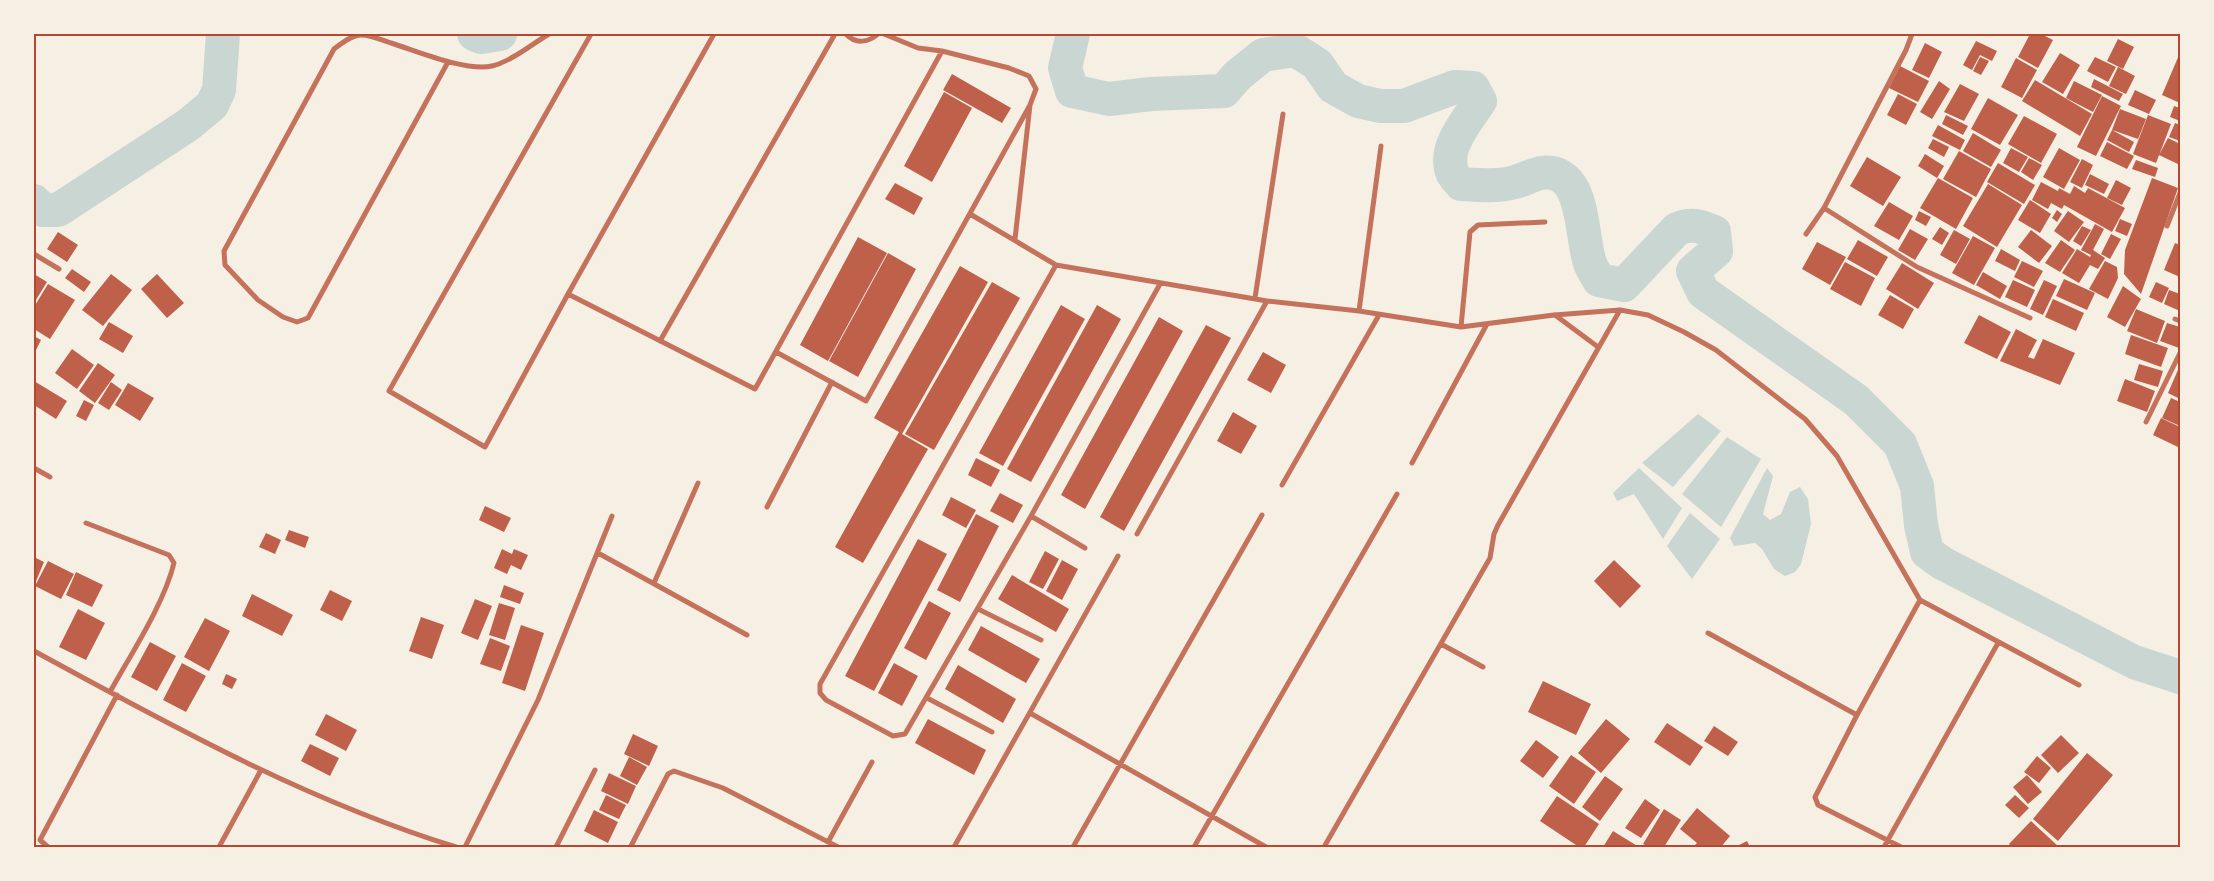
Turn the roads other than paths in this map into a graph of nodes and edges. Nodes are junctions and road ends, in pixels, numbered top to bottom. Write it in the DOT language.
graph roads {
  1 [pos="549,34"];
  2 [pos="591,34"];
  3 [pos="714,34"];
  4 [pos="835,34"];
  5 [pos="839,34"];
  6 [pos="846,34"];
  7 [pos="878,34"];
  8 [pos="884,34"];
  9 [pos="1912,34"];
  10 [pos="828,46"];
  11 [pos="942,51"];
  12 [pos="448,62"];
  13 [pos="1030,105"];
  14 [pos="1283,114"];
  15 [pos="1381,146"];
  16 [pos="2180,193"];
  17 [pos="1824,208"];
  18 [pos="970,214"];
  19 [pos="1545,222"];
  20 [pos="2167,226"];
  21 [pos="1806,234"];
  22 [pos="1015,239"];
  23 [pos="34,254"];
  24 [pos="1056,265"];
  25 [pos="59,269"];
  26 [pos="1160,284"];
  27 [pos="568,294"];
  28 [pos="1255,298"];
  29 [pos="1267,301"];
  30 [pos="1620,310"];
  31 [pos="1358,311"];
  32 [pos="1379,315"];
  33 [pos="1554,315"];
  34 [pos="2030,318"];
  35 [pos="1487,324"];
  36 [pos="1461,328"];
  37 [pos="660,341"];
  38 [pos="1598,347"];
  39 [pos="776,352"];
  40 [pos="2180,354"];
  41 [pos="832,382"];
  42 [pos="2146,422"];
  43 [pos="1412,463"];
  44 [pos="34,468"];
  45 [pos="50,477"];
  46 [pos="698,484"];
  47 [pos="1282,485"];
  48 [pos="1397,494"];
  49 [pos="766,507"];
  50 [pos="1262,515"];
  51 [pos="612,516"];
  52 [pos="1031,516"];
  53 [pos="86,524"];
  54 [pos="1137,534"];
  55 [pos="1085,548"];
  56 [pos="598,553"];
  57 [pos="1118,556"];
  58 [pos="654,582"];
  59 [pos="1920,600"];
  60 [pos="978,609"];
  61 [pos="1708,632"];
  62 [pos="747,635"];
  63 [pos="1041,640"];
  64 [pos="1998,643"];
  65 [pos="1441,644"];
  66 [pos="34,651"];
  67 [pos="1483,667"];
  68 [pos="2079,685"];
  69 [pos="110,692"];
  70 [pos="117,695"];
  71 [pos="927,698"];
  72 [pos="1030,713"];
  73 [pos="1857,715"];
  74 [pos="992,732"];
  75 [pos="872,762"];
  76 [pos="1120,764"];
  77 [pos="261,770"];
  78 [pos="595,770"];
  79 [pos="1212,817"];
  80 [pos="1889,840"];
  81 [pos="828,842"];
  82 [pos="442,845"];
  83 [pos="48,847"];
  84 [pos="219,847"];
  85 [pos="456,847"];
  86 [pos="466,847"];
  87 [pos="556,847"];
  88 [pos="633,847"];
  89 [pos="838,847"];
  90 [pos="954,847"];
  91 [pos="1073,847"];
  92 [pos="1194,847"];
  93 [pos="1266,847"];
  94 [pos="1324,847"];
  95 [pos="1884,847"];
  96 [pos="1901,847"];
  1 -- 12 [label="street"];
  2 -- 27 [label="street"];
  3 -- 27 [label="street"];
  4 -- 10 [label="street"];
  5 -- 10 [label="street"];
  6 -- 7 [label="street"];
  8 -- 11 [label="street"];
  9 -- 17 [label="street"];
  10 -- 37 [label="street"];
  11 -- 13 [label="street"];
  11 -- 39 [label="street"];
  12 -- 12 [label="street"];
  13 -- 18 [label="street"];
  13 -- 22 [label="street"];
  14 -- 28 [label="street"];
  15 -- 31 [label="street"];
  16 -- 20 [label="street"];
  17 -- 21 [label="street"];
  17 -- 34 [label="street"];
  18 -- 22 [label="street"];
  18 -- 41 [label="street"];
  19 -- 36 [label="street"];
  22 -- 24 [label="street"];
  23 -- 25 [label="street"];
  24 -- 26 [label="street"];
  24 -- 71 [label="street"];
  26 -- 28 [label="street"];
  26 -- 52 [label="street"];
  27 -- 37 [label="street"];
  28 -- 29 [label="street"];
  29 -- 31 [label="street"];
  29 -- 54 [label="street"];
  30 -- 33 [label="street"];
  30 -- 38 [label="street"];
  30 -- 59 [label="street"];
  31 -- 32 [label="street"];
  32 -- 36 [label="street"];
  32 -- 47 [label="street"];
  33 -- 35 [label="street"];
  33 -- 38 [label="street"];
  35 -- 36 [label="street"];
  35 -- 43 [label="street"];
  37 -- 39 [label="street"];
  38 -- 65 [label="street"];
  39 -- 41 [label="street"];
  40 -- 42 [label="street"];
  41 -- 49 [label="street"];
  44 -- 45 [label="street"];
  46 -- 58 [label="street"];
  48 -- 79 [label="street"];
  50 -- 76 [label="street"];
  51 -- 56 [label="street"];
  52 -- 55 [label="street"];
  52 -- 60 [label="street"];
  53 -- 69 [label="street"];
  56 -- 58 [label="street"];
  56 -- 86 [label="street"];
  57 -- 72 [label="street"];
  58 -- 62 [label="street"];
  59 -- 64 [label="street"];
  59 -- 73 [label="street"];
  60 -- 63 [label="street"];
  60 -- 71 [label="street"];
  61 -- 73 [label="street"];
  64 -- 68 [label="street"];
  64 -- 80 [label="street"];
  65 -- 67 [label="street"];
  65 -- 94 [label="street"];
  66 -- 69 [label="street"];
  69 -- 70 [label="street"];
  70 -- 77 [label="street"];
  70 -- 83 [label="street"];
  71 -- 74 [label="street"];
  72 -- 76 [label="street"];
  72 -- 90 [label="street"];
  73 -- 80 [label="street"];
  75 -- 81 [label="street"];
  76 -- 79 [label="street"];
  76 -- 91 [label="street"];
  77 -- 82 [label="street"];
  77 -- 84 [label="street"];
  78 -- 87 [label="street"];
  79 -- 92 [label="street"];
  79 -- 93 [label="street"];
  80 -- 95 [label="street"];
  80 -- 96 [label="street"];
  81 -- 88 [label="street"];
  81 -- 89 [label="street"];
  82 -- 85 [label="street"];
}
